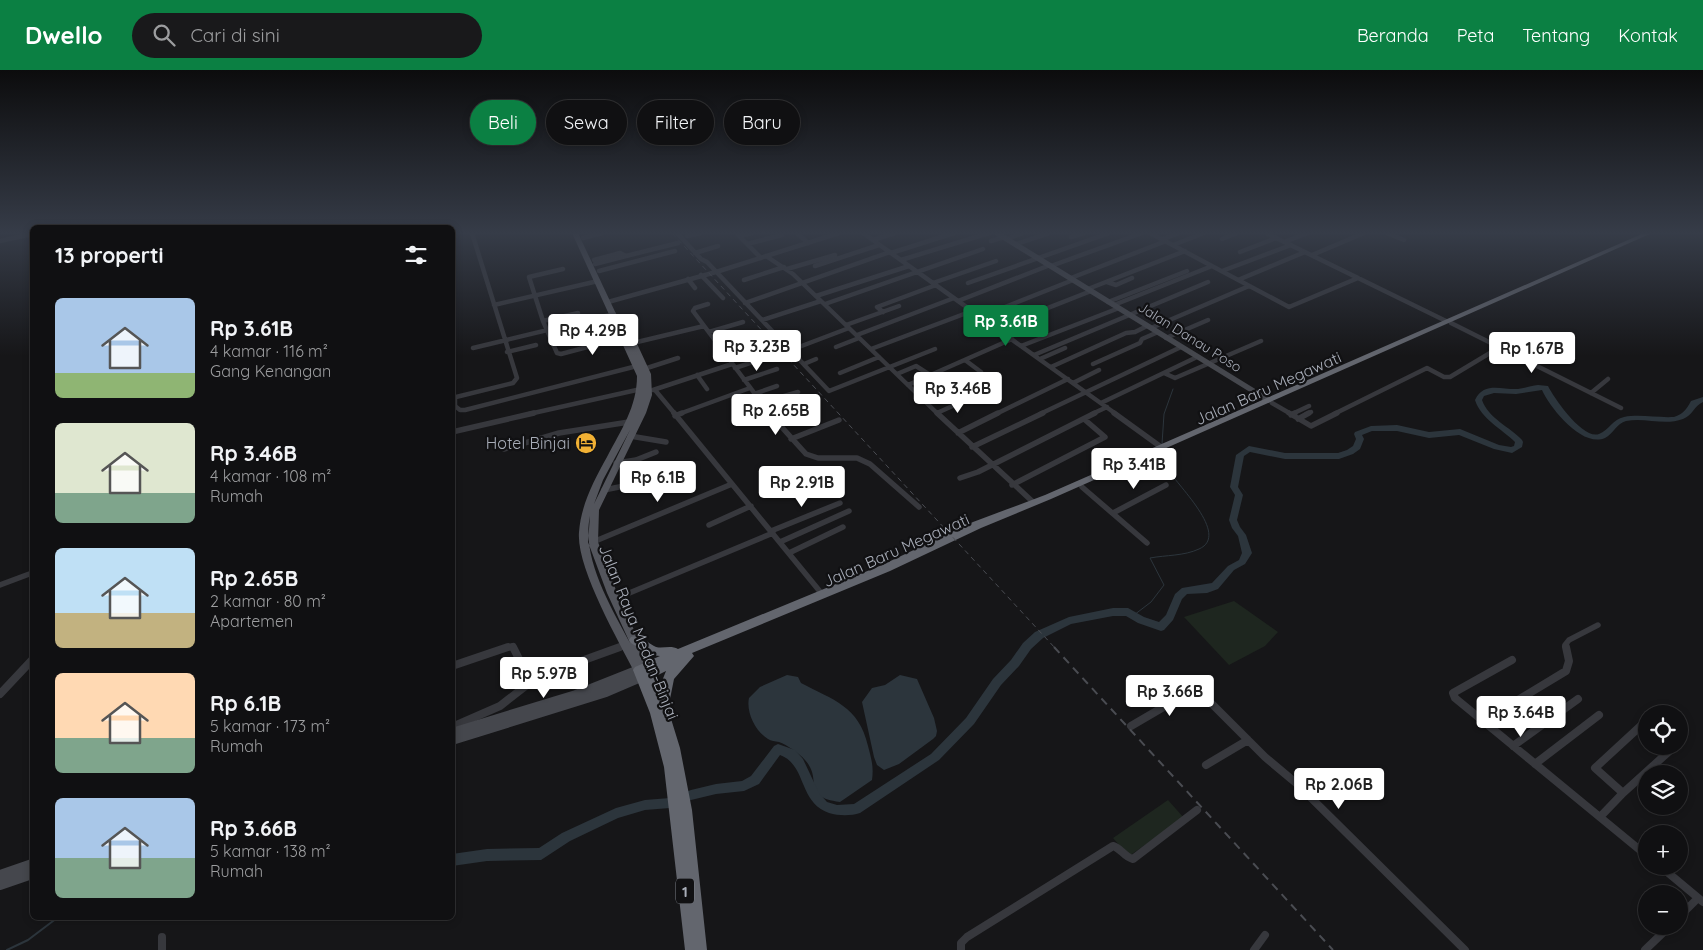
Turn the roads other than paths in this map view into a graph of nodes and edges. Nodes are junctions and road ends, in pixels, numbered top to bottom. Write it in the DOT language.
graph roads {
  1 [pos="485,274"];
  2 [pos="540,274"];
  3 [pos="595,274"];
  4 [pos="600,274"];
  5 [pos="706,274"];
  6 [pos="718,274"];
  7 [pos="765,274"];
  8 [pos="793,274"];
  9 [pos="825,274"];
  10 [pos="884,274"];
  11 [pos="912,274"];
  12 [pos="921,274"];
  13 [pos="961,274"];
  14 [pos="991,274"];
  15 [pos="1028,274"];
  16 [pos="1064,274"];
  17 [pos="1084,274"];
  18 [pos="1127,274"];
  19 [pos="1181,274"];
  20 [pos="1192,274"];
  21 [pos="1227,274"];
  22 [pos="1252,274"];
  23 [pos="1350,274"];
  24 [pos="1558,274"];
  25 [pos="1561,274"];
  26 [pos="701,275"];
  27 [pos="1132,278"];
  28 [pos="1358,278"];
  29 [pos="688,279"];
  30 [pos="1072,279"];
  31 [pos="744,280"];
  32 [pos="1238,280"];
  33 [pos="598,281"];
  34 [pos="802,282"];
  35 [pos="1107,282"];
  36 [pos="1208,282"];
  37 [pos="968,283"];
  38 [pos="935,284"];
  39 [pos="1249,286"];
  40 [pos="695,288"];
  41 [pos="1090,290"];
  42 [pos="534,295"];
  43 [pos="816,296"];
  44 [pos="723,298"];
  45 [pos="956,300"];
  46 [pos="611,301"];
  47 [pos="745,302"];
  48 [pos="1495,302"];
  49 [pos="823,303"];
  50 [pos="708,304"];
  51 [pos="494,305"];
  52 [pos="1114,305"];
  53 [pos="899,306"];
  54 [pos="883,312"];
  55 [pos="578,314"];
  56 [pos="614,314"];
  57 [pos="964,314"];
  58 [pos="1130,315"];
  59 [pos="980,317"];
  60 [pos="762,320"];
  61 [pos="1208,320"];
  62 [pos="543,321"];
  63 [pos="744,322"];
  64 [pos="1448,322"];
  65 [pos="704,326"];
  66 [pos="848,326"];
  67 [pos="1149,327"];
  68 [pos="997,328"];
  69 [pos="547,330"];
  70 [pos="709,332"];
  71 [pos="1158,332"];
  72 [pos="775,333"];
  73 [pos="858,337"];
  74 [pos="625,338"];
  75 [pos="1166,338"];
  76 [pos="1012,339"];
  77 [pos="504,341"];
  78 [pos="1261,342"];
  79 [pos="634,344"];
  80 [pos="536,345"];
  81 [pos="773,346"];
  82 [pos="1021,346"];
  83 [pos="836,347"];
  84 [pos="1181,347"];
  85 [pos="1500,347"];
  86 [pos="473,348"];
  87 [pos="1065,348"];
  88 [pos="721,349"];
  89 [pos="871,349"];
  90 [pos="935,349"];
  91 [pos="791,350"];
  92 [pos="507,352"];
  93 [pos="1034,355"];
  94 [pos="771,356"];
  95 [pos="879,357"];
  96 [pos="1197,357"];
  97 [pos="678,358"];
  98 [pos="816,359"];
  99 [pos="1040,359"];
  100 [pos="965,360"];
  101 [pos="1208,363"];
  102 [pos="732,364"];
  103 [pos="804,364"];
  104 [pos="1093,364"];
  105 [pos="1051,367"];
  106 [pos="641,368"];
  107 [pos="890,368"];
  108 [pos="776,369"];
  109 [pos="1099,370"];
  110 [pos="981,372"];
  111 [pos="840,373"];
  112 [pos="1164,373"];
  113 [pos="897,374"];
  114 [pos="697,375"];
  115 [pos="930,375"];
  116 [pos="1608,379"];
  117 [pos="744,380"];
  118 [pos="1070,381"];
  119 [pos="908,385"];
  120 [pos="777,386"];
  121 [pos="708,388"];
  122 [pos="750,388"];
  123 [pos="648,390"];
  124 [pos="798,392"];
  125 [pos="1086,392"];
  126 [pos="1591,393"];
  127 [pos="754,394"];
  128 [pos="455,397"];
  129 [pos="970,398"];
  130 [pos="1270,402"];
  131 [pos="760,403"];
  132 [pos="1101,403"];
  133 [pos="455,406"];
  134 [pos="1309,406"];
  135 [pos="1107,407"];
  136 [pos="1621,408"];
  137 [pos="1311,412"];
  138 [pos="937,413"];
  139 [pos="1291,415"];
  140 [pos="674,416"];
  141 [pos="1084,419"];
  142 [pos="1298,419"];
  143 [pos="839,420"];
  144 [pos="629,422"];
  145 [pos="455,431"];
  146 [pos="958,433"];
  147 [pos="630,436"];
  148 [pos="791,439"];
  149 [pos="666,442"];
  150 [pos="972,447"];
  151 [pos="1167,447"];
  152 [pos="504,449"];
  153 [pos="656,452"];
  154 [pos="616,463"];
  155 [pos="991,465"];
  156 [pos="960,478"];
  157 [pos="654,480"];
  158 [pos="732,484"];
  159 [pos="1012,485"];
  160 [pos="1166,485"];
  161 [pos="1082,487"];
  162 [pos="604,490"];
  163 [pos="1032,502"];
  164 [pos="840,503"];
  165 [pos="750,506"];
  166 [pos="919,507"];
  167 [pos="849,511"];
  168 [pos="1113,513"];
  169 [pos="709,525"];
  170 [pos="844,527"];
  171 [pos="772,532"];
  172 [pos="592,542"];
  173 [pos="780,542"];
  174 [pos="1147,543"];
  175 [pos="789,553"];
  176 [pos="30,575"];
  177 [pos="0,585"];
  178 [pos="827,595"];
  179 [pos="615,599"];
  180 [pos="1598,625"];
  181 [pos="631,643"];
  182 [pos="688,652"];
  183 [pos="1512,660"];
  184 [pos="30,662"];
  185 [pos="455,665"];
  186 [pos="644,672"];
  187 [pos="530,681"];
  188 [pos="0,694"];
  189 [pos="1578,699"];
  190 [pos="663,712"];
  191 [pos="1599,715"];
  192 [pos="1483,721"];
  193 [pos="455,725"];
  194 [pos="1131,726"];
  195 [pos="1638,728"];
  196 [pos="455,736"];
  197 [pos="1248,740"];
  198 [pos="1513,746"];
  199 [pos="1665,755"];
  200 [pos="1535,764"];
  201 [pos="1206,765"];
  202 [pos="676,782"];
  203 [pos="1623,793"];
  204 [pos="1197,810"];
  205 [pos="1600,817"];
  206 [pos="683,831"];
  207 [pos="1638,848"];
  208 [pos="30,865"];
  209 [pos="0,875"];
  210 [pos="30,875"];
  211 [pos="1671,875"];
  212 [pos="0,885"];
  213 [pos="1700,900"];
  214 [pos="1688,910"];
  215 [pos="1265,935"];
  216 [pos="1661,935"];
  217 [pos="162,937"];
  218 [pos="162,950"];
  219 [pos="692,950"];
  220 [pos="700,950"];
  221 [pos="961,950"];
  222 [pos="1254,950"];
  223 [pos="1465,950"];
  224 [pos="1645,950"];
  1 -- 51 [label="street"];
  2 -- 42 [label="street"];
  3 -- 33 [label="main road, Jalan Raya Medan-Binjai / 1"];
  4 -- 46 [label="main road, Jalan Raya Medan-Binjai / 1"];
  5 -- 26 [label="street"];
  6 -- 47 [label="street"];
  7 -- 31 [label="street"];
  8 -- 34 [label="street"];
  9 -- 34 [label="street"];
  10 -- 43 [label="street"];
  11 -- 49 [label="street"];
  12 -- 38 [label="street"];
  13 -- 38 [label="street"];
  14 -- 37 [label="street"];
  15 -- 45 [label="street"];
  16 -- 30 [label="street, Jalan Danau Poso"];
  17 -- 30 [label="street"];
  18 -- 35 [label="street"];
  19 -- 52 [label="street"];
  20 -- 52 [label="street"];
  21 -- 32 [label="street"];
  22 -- 32 [label="street"];
  23 -- 28 [label="street"];
  24 -- 48 [label="highway, Jalan Baru Megawati"];
  25 -- 48 [label="highway, Jalan Baru Megawati"];
  26 -- 29 [label="street"];
  26 -- 44 [label="street"];
  27 -- 35 [label="street"];
  28 -- 39 [label="street"];
  28 -- 64 [label="street"];
  29 -- 40 [label="street"];
  29 -- 46 [label="street"];
  30 -- 41 [label="street, Jalan Danau Poso"];
  30 -- 59 [label="street"];
  32 -- 39 [label="street"];
  33 -- 42 [label="street"];
  33 -- 46 [label="main road, Jalan Raya Medan-Binjai / 1"];
  34 -- 43 [label="street"];
  34 -- 47 [label="street"];
  35 -- 41 [label="street"];
  36 -- 58 [label="street"];
  38 -- 45 [label="street"];
  38 -- 54 [label="street"];
  39 -- 67 [label="street"];
  41 -- 52 [label="street, Jalan Danau Poso"];
  41 -- 68 [label="street"];
  42 -- 51 [label="street"];
  42 -- 62 [label="street"];
  43 -- 49 [label="street"];
  45 -- 59 [label="street"];
  45 -- 73 [label="street"];
  46 -- 56 [label="main road, Jalan Raya Medan-Binjai / 1"];
  46 -- 79 [label="main road, Jalan Raya Medan-Binjai / 1"];
  47 -- 60 [label="street"];
  48 -- 64 [label="highway, Jalan Baru Megawati"];
  49 -- 60 [label="street"];
  49 -- 66 [label="street"];
  50 -- 65 [label="street"];
  51 -- 77 [label="street"];
  52 -- 58 [label="street, Jalan Danau Poso"];
  52 -- 82 [label="street"];
  53 -- 54 [label="street"];
  54 -- 66 [label="street"];
  55 -- 62 [label="street"];
  56 -- 69 [label="street"];
  56 -- 74 [label="main road, Jalan Raya Medan-Binjai / 1"];
  57 -- 89 [label="street"];
  58 -- 67 [label="street, Jalan Danau Poso"];
  58 -- 93 [label="street"];
  59 -- 68 [label="street"];
  60 -- 72 [label="street"];
  61 -- 75 [label="street"];
  62 -- 69 [label="street"];
  63 -- 70 [label="street"];
  64 -- 85 [label="street"];
  64 -- 130 [label="highway, Jalan Baru Megawati"];
  65 -- 70 [label="street"];
  65 -- 79 [label="street"];
  66 -- 73 [label="street"];
  66 -- 91 [label="street"];
  67 -- 71 [label="street, Jalan Danau Poso"];
  67 -- 105 [label="street"];
  68 -- 76 [label="street"];
  69 -- 74 [label="street"];
  69 -- 77 [label="street"];
  70 -- 88 [label="street"];
  71 -- 75 [label="street, Jalan Danau Poso"];
  71 -- 104 [label="street"];
  72 -- 88 [label="street"];
  72 -- 91 [label="street"];
  73 -- 83 [label="street"];
  73 -- 89 [label="street"];
  74 -- 106 [label="main road, Jalan Raya Medan-Binjai / 1"];
  75 -- 84 [label="street, Jalan Danau Poso"];
  76 -- 82 [label="street"];
  76 -- 100 [label="street"];
  77 -- 86 [label="street"];
  77 -- 92 [label="street"];
  78 -- 101 [label="street"];
  79 -- 106 [label="main road, Jalan Raya Medan-Binjai / 1"];
  80 -- 92 [label="street"];
  81 -- 102 [label="street"];
  82 -- 93 [label="street"];
  84 -- 96 [label="street, Jalan Danau Poso"];
  84 -- 125 [label="street"];
  85 -- 126 [label="street"];
  85 -- 142 [label="street, Jalan Danau Poso"];
  87 -- 99 [label="street"];
  88 -- 102 [label="street"];
  89 -- 95 [label="street"];
  90 -- 107 [label="street"];
  91 -- 103 [label="street"];
  92 -- 128 [label="street"];
  93 -- 99 [label="street"];
  94 -- 102 [label="street"];
  95 -- 107 [label="street"];
  95 -- 111 [label="street"];
  96 -- 101 [label="street, Jalan Danau Poso"];
  96 -- 112 [label="street"];
  97 -- 106 [label="street"];
  98 -- 103 [label="street"];
  99 -- 105 [label="street"];
  100 -- 110 [label="street"];
  100 -- 115 [label="street"];
  101 -- 112 [label="street"];
  101 -- 130 [label="street, Jalan Danau Poso"];
  102 -- 114 [label="street"];
  102 -- 117 [label="street"];
  103 -- 107 [label="street"];
  105 -- 118 [label="street"];
  106 -- 123 [label="main road, Jalan Raya Medan-Binjai / 1"];
  106 -- 133 [label="street"];
  107 -- 113 [label="street"];
  108 -- 117 [label="street"];
  109 -- 118 [label="street"];
  112 -- 132 [label="street"];
  113 -- 115 [label="street"];
  113 -- 119 [label="street"];
  114 -- 121 [label="street"];
  114 -- 123 [label="street"];
  115 -- 119 [label="street"];
  116 -- 126 [label="street"];
  117 -- 122 [label="street"];
  118 -- 125 [label="street"];
  118 -- 146 [label="street"];
  119 -- 138 [label="street"];
  120 -- 127 [label="street"];
  122 -- 127 [label="street"];
  122 -- 140 [label="street"];
  123 -- 140 [label="street"];
  123 -- 144 [label="main road, Jalan Raya Medan-Binjai / 1"];
  123 -- 145 [label="street"];
  123 -- 147 [label="main road, Jalan Raya Medan-Binjai / 1"];
  124 -- 131 [label="street"];
  125 -- 132 [label="street"];
  125 -- 150 [label="street"];
  126 -- 136 [label="street"];
  127 -- 131 [label="street"];
  129 -- 138 [label="street"];
  130 -- 139 [label="street, Jalan Danau Poso"];
  130 -- 151 [label="highway, Jalan Baru Megawati"];
  131 -- 148 [label="street"];
  132 -- 135 [label="street"];
  134 -- 139 [label="street"];
  135 -- 141 [label="street"];
  135 -- 151 [label="street"];
  137 -- 142 [label="street"];
  138 -- 146 [label="street"];
  139 -- 142 [label="street, Jalan Danau Poso"];
  140 -- 158 [label="street"];
  141 -- 155 [label="street"];
  141 -- 159 [label="street"];
  143 -- 148 [label="street"];
  144 -- 152 [label="street"];
  144 -- 181 [label="main road, Jalan Raya Medan-Binjai / 1"];
  146 -- 150 [label="street"];
  147 -- 149 [label="street"];
  147 -- 154 [label="main road, Jalan Raya Medan-Binjai / 1"];
  148 -- 166 [label="street"];
  150 -- 155 [label="street"];
  151 -- 161 [label="highway, Jalan Baru Megawati"];
  151 -- 163 [label="highway, Jalan Baru Megawati"];
  153 -- 154 [label="street"];
  154 -- 162 [label="main road, Jalan Raya Medan-Binjai / 1"];
  155 -- 156 [label="street"];
  155 -- 159 [label="street"];
  157 -- 162 [label="street"];
  158 -- 165 [label="street"];
  158 -- 172 [label="street"];
  159 -- 163 [label="street"];
  160 -- 168 [label="street"];
  161 -- 168 [label="street"];
  161 -- 178 [label="highway, Jalan Baru Megawati"];
  162 -- 172 [label="main road, Jalan Raya Medan-Binjai / 1"];
  163 -- 178 [label="highway, Jalan Baru Megawati"];
  164 -- 171 [label="street"];
  165 -- 169 [label="street"];
  165 -- 171 [label="street"];
  167 -- 173 [label="street"];
  168 -- 174 [label="street"];
  170 -- 175 [label="street"];
  171 -- 173 [label="street"];
  171 -- 179 [label="street"];
  172 -- 179 [label="main road, Jalan Raya Medan-Binjai / 1"];
  173 -- 175 [label="street"];
  175 -- 178 [label="street"];
  176 -- 177 [label="street"];
  178 -- 182 [label="highway, Jalan Baru Megawati"];
  179 -- 181 [label="main road, Jalan Raya Medan-Binjai / 1"];
  180 -- 192 [label="street"];
  181 -- 182 [label="highway"];
  181 -- 186 [label="main road, Jalan Raya Medan-Binjai / 1"];
  181 -- 187 [label="street"];
  182 -- 186 [label="highway, Jalan Baru Megawati"];
  182 -- 190 [label="highway"];
  183 -- 192 [label="street"];
  184 -- 188 [label="street"];
  185 -- 187 [label="street"];
  186 -- 190 [label="highway, Jalan Raya Medan-Binjai / 1"];
  186 -- 196 [label="street"];
  186 -- 202 [label="highway, Jalan Raya Medan-Binjai / 1"];
  187 -- 193 [label="street"];
  189 -- 198 [label="street"];
  190 -- 202 [label="highway, Jalan Raya Medan-Binjai / 1"];
  191 -- 200 [label="street"];
  192 -- 198 [label="street"];
  194 -- 197 [label="street"];
  195 -- 203 [label="street"];
  197 -- 201 [label="street"];
  197 -- 223 [label="street"];
  198 -- 200 [label="street"];
  199 -- 203 [label="street"];
  200 -- 205 [label="street"];
  202 -- 206 [label="highway, Jalan Raya Medan-Binjai / 1"];
  203 -- 205 [label="street"];
  204 -- 221 [label="street"];
  205 -- 207 [label="street"];
  206 -- 219 [label="highway, Jalan Raya Medan-Binjai / 1"];
  206 -- 220 [label="highway, Jalan Raya Medan-Binjai / 1"];
  208 -- 209 [label="street"];
  210 -- 212 [label="street"];
  211 -- 213 [label="street"];
  213 -- 214 [label="street"];
  215 -- 222 [label="street"];
  216 -- 224 [label="street"];
  217 -- 218 [label="street"];
}
